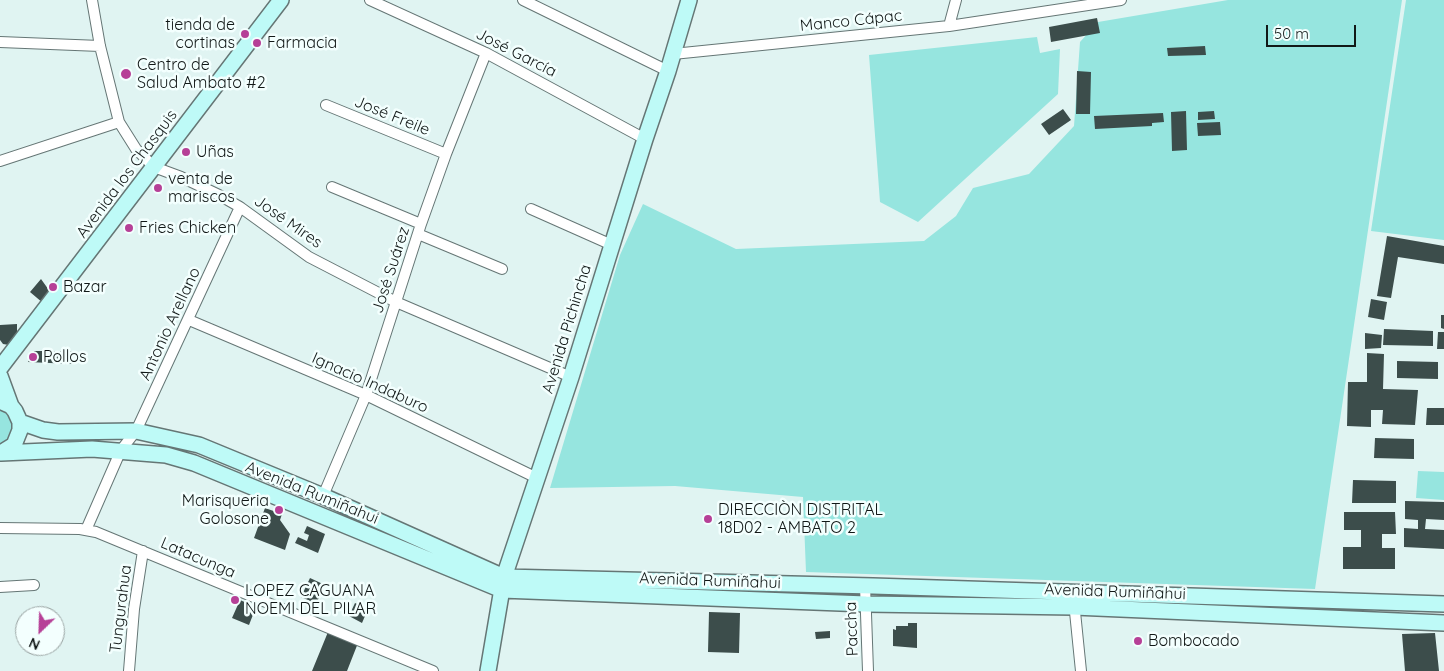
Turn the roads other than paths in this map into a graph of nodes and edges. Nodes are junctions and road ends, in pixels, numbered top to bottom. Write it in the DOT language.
graph roads {
  1 [pos="92,0"];
  2 [pos="281,0"];
  3 [pos="370,0"];
  4 [pos="523,0"];
  5 [pos="688,0"];
  6 [pos="956,0"];
  7 [pos="1074,0"];
  8 [pos="1121,0"];
  9 [pos="1092,6"];
  10 [pos="949,26"];
  11 [pos="0,42"];
  12 [pos="100,46"];
  13 [pos="486,53"];
  14 [pos="673,54"];
  15 [pos="668,71"];
  16 [pos="326,105"];
  17 [pos="120,122"];
  18 [pos="645,139"];
  19 [pos="446,154"];
  20 [pos="0,161"];
  21 [pos="154,168"];
  22 [pos="332,188"];
  23 [pos="240,207"];
  24 [pos="531,209"];
  25 [pos="419,229"];
  26 [pos="612,244"];
  27 [pos="502,269"];
  28 [pos="396,302"];
  29 [pos="189,320"];
  30 [pos="0,368"];
  31 [pos="0,376"];
  32 [pos="571,377"];
  33 [pos="366,395"];
  34 [pos="5,404"];
  35 [pos="20,422"];
  36 [pos="136,430"];
  37 [pos="121,450"];
  38 [pos="0,453"];
  39 [pos="537,478"];
  40 [pos="323,496"];
  41 [pos="0,528"];
  42 [pos="86,530"];
  43 [pos="144,551"];
  44 [pos="503,584"];
  45 [pos="34,585"];
  46 [pos="865,585"];
  47 [pos="0,586"];
  48 [pos="1072,592"];
  49 [pos="866,604"];
  50 [pos="1444,604"];
  51 [pos="1074,607"];
  52 [pos="1444,623"];
  53 [pos="130,671"];
  54 [pos="433,671"];
  55 [pos="488,671"];
  56 [pos="868,671"];
  57 [pos="1081,671"];
  1 -- 12 [label="street, José Mires"];
  2 -- 21 [label="main road, Avenida los Chasquis"];
  3 -- 13 [label="street, José García"];
  4 -- 15 [label="street"];
  5 -- 14 [label="main road, Avenida Pichincha"];
  6 -- 10 [label="street"];
  7 -- 9 [label="street"];
  8 -- 9 [label="street, Manco Cápac"];
  9 -- 10 [label="street, Manco Cápac"];
  10 -- 14 [label="street, Manco Cápac"];
  11 -- 12 [label="street"];
  12 -- 17 [label="street, José Mires"];
  13 -- 18 [label="street, José García"];
  13 -- 19 [label="street, José Suárez"];
  14 -- 15 [label="main road, Avenida Pichincha"];
  15 -- 18 [label="main road, Avenida Pichincha"];
  16 -- 19 [label="street, José Freile"];
  17 -- 20 [label="street"];
  17 -- 21 [label="street, José Mires"];
  18 -- 26 [label="main road, Avenida Pichincha"];
  19 -- 25 [label="street, José Suárez"];
  21 -- 23 [label="street, José Mires"];
  21 -- 30 [label="main road, Avenida los Chasquis"];
  22 -- 25 [label="street"];
  23 -- 28 [label="street, José Mires"];
  23 -- 29 [label="street, Antonio Arellano"];
  24 -- 26 [label="street"];
  25 -- 27 [label="street"];
  25 -- 28 [label="street, José Suárez"];
  26 -- 32 [label="main road, Avenida Pichincha"];
  28 -- 32 [label="street, José Mires"];
  28 -- 33 [label="street, José Suárez"];
  29 -- 33 [label="street, Ignacio Indaburo"];
  29 -- 36 [label="street, Antonio Arellano"];
  31 -- 34 [label="main road"];
  32 -- 39 [label="main road, Avenida Pichincha"];
  33 -- 39 [label="street, Ignacio Indaburo"];
  33 -- 40 [label="street, José Suárez"];
  34 -- 35 [label="main road"];
  35 -- 36 [label="main road, Avenida Rumiñahui"];
  35 -- 38 [label="main road"];
  36 -- 37 [label="street, Antonio Arellano"];
  36 -- 40 [label="main road, Avenida Rumiñahui"];
  37 -- 38 [label="main road, Avenida Rumiñahui"];
  37 -- 42 [label="street, Antonio Arellano"];
  37 -- 44 [label="main road, Avenida Rumiñahui"];
  39 -- 44 [label="main road, Avenida Pichincha"];
  40 -- 44 [label="main road, Avenida Rumiñahui"];
  41 -- 42 [label="street, Latacunga"];
  42 -- 43 [label="street, Latacunga"];
  43 -- 53 [label="street, Tungurahua"];
  43 -- 54 [label="street, Latacunga"];
  44 -- 46 [label="main road, Avenida Rumiñahui"];
  44 -- 49 [label="main road, Avenida Rumiñahui"];
  44 -- 55 [label="main road, Avenida Pichincha"];
  45 -- 47 [label="street"];
  46 -- 48 [label="main road, Avenida Rumiñahui"];
  46 -- 49 [label="street, Paccha"];
  48 -- 50 [label="main road, Avenida Rumiñahui"];
  48 -- 51 [label="street"];
  49 -- 51 [label="main road, Avenida Rumiñahui"];
  49 -- 56 [label="street, Paccha"];
  51 -- 52 [label="main road, Avenida Rumiñahui"];
  51 -- 57 [label="street"];
}
